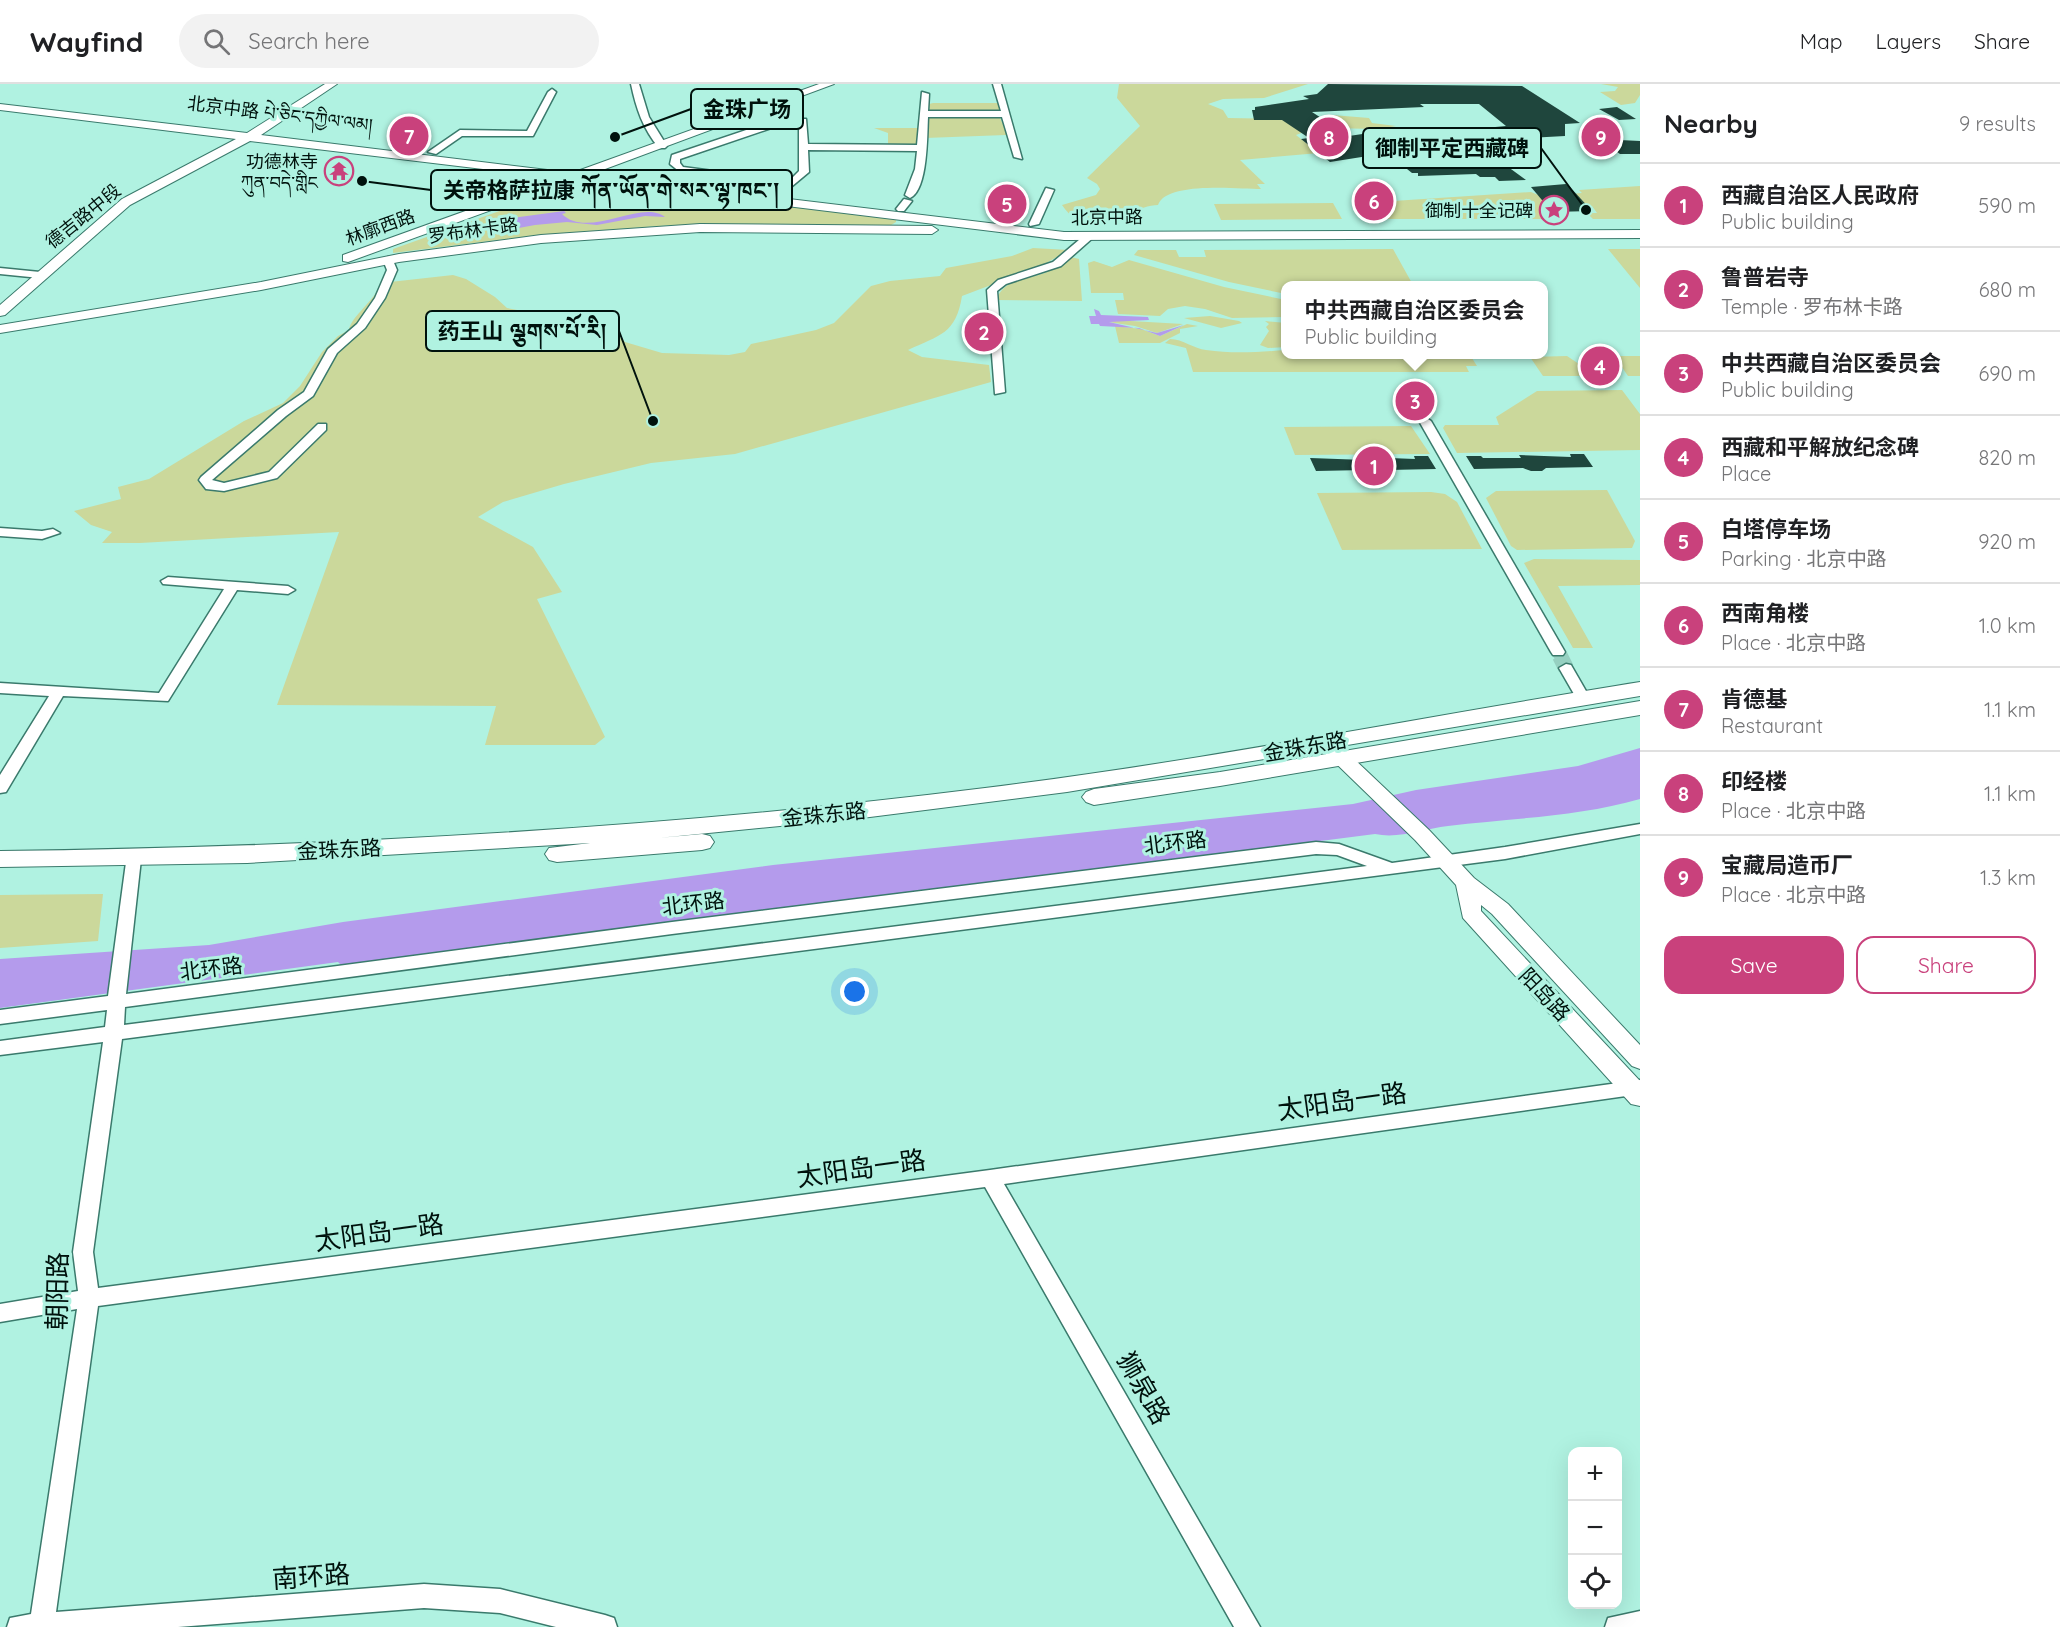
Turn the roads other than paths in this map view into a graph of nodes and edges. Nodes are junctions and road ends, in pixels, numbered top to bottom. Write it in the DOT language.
graph roads {
  1 [pos="332,84"];
  2 [pos="635,84"];
  3 [pos="828,84"];
  4 [pos="997,84"];
  5 [pos="552,92"];
  6 [pos="924,94"];
  7 [pos="0,100"];
  8 [pos="0,107"];
  9 [pos="923,114"];
  10 [pos="1004,114"];
  11 [pos="257,133"];
  12 [pos="662,146"];
  13 [pos="805,147"];
  14 [pos="921,148"];
  15 [pos="433,152"];
  16 [pos="1019,157"];
  17 [pos="585,174"];
  18 [pos="1049,190"];
  19 [pos="906,202"];
  20 [pos="1640,227"];
  21 [pos="1031,228"];
  22 [pos="1640,234"];
  23 [pos="1089,236"];
  24 [pos="388,260"];
  25 [pos="0,271"];
  26 [pos="40,275"];
  27 [pos="282,281"];
  28 [pos="0,312"];
  29 [pos="0,328"];
  30 [pos="999,392"];
  31 [pos="1425,421"];
  32 [pos="322,427"];
  33 [pos="0,532"];
  34 [pos="53,533"];
  35 [pos="168,581"];
  36 [pos="233,586"];
  37 [pos="288,591"];
  38 [pos="1558,651"];
  39 [pos="1566,668"];
  40 [pos="0,688"];
  41 [pos="1640,689"];
  42 [pos="59,691"];
  43 [pos="1583,698"];
  44 [pos="1640,708"];
  45 [pos="1334,751"];
  46 [pos="0,788"];
  47 [pos="1640,829"];
  48 [pos="0,859"];
  49 [pos="1445,860"];
  50 [pos="133,866"];
  51 [pos="1389,869"];
  52 [pos="0,875"];
  53 [pos="1466,883"];
  54 [pos="118,999"];
  55 [pos="0,1017"];
  56 [pos="114,1032"];
  57 [pos="0,1048"];
  58 [pos="1640,1059"];
  59 [pos="1637,1091"];
  60 [pos="990,1178"];
  61 [pos="89,1298"];
  62 [pos="0,1313"];
  63 [pos="1640,1623"];
  64 [pos="31,1626"];
  65 [pos="605,1627"];
  66 [pos="1248,1627"];
  67 [pos="1617,1627"];
  1 -- 11 [label="main road, 德吉路中段"];
  2 -- 12 [label="street"];
  3 -- 12 [label="main road, 林廓西路"];
  4 -- 10 [label="street"];
  5 -- 15 [label="street"];
  6 -- 9 [label="street"];
  7 -- 11 [label="main road, 北京中路 པེ་ཅིང་དཀྱིལ་ལམ།"];
  8 -- 11 [label="main road, 北京中路 པེ་ཅིང་དཀྱིལ་ལམ།"];
  9 -- 10 [label="street"];
  9 -- 14 [label="street"];
  10 -- 16 [label="street"];
  11 -- 15 [label="main road, 北京中路 པེ་ཅིང་དཀྱིལ་ལམ།"];
  11 -- 17 [label="main road, 北京中路 པེ་ཅིང་དཀྱིལ་ལམ།"];
  11 -- 26 [label="main road, 德吉路中段"];
  12 -- 17 [label="main road, 林廓西路"];
  13 -- 13 [label="street"];
  13 -- 14 [label="street"];
  14 -- 19 [label="street"];
  15 -- 17 [label="main road, 北京中路 པེ་ཅིང་དཀྱིལ་ལམ།"];
  17 -- 19 [label="main road, 北京中路"];
  17 -- 21 [label="main road, 北京中路"];
  17 -- 27 [label="main road, 林廓西路"];
  18 -- 21 [label="street"];
  19 -- 21 [label="main road, 北京中路"];
  20 -- 21 [label="main road, 北京中路"];
  21 -- 23 [label="main road, 北京中路"];
  21 -- 24 [label="main road, 罗布林卡路"];
  22 -- 23 [label="main road, 北京中路"];
  23 -- 30 [label="street"];
  24 -- 27 [label="main road, 罗布林卡路"];
  24 -- 32 [label="street"];
  25 -- 26 [label="street"];
  26 -- 28 [label="main road, 德吉路中段"];
  27 -- 29 [label="main road, 罗布林卡路"];
  31 -- 38 [label="street"];
  33 -- 34 [label="street"];
  35 -- 36 [label="street"];
  36 -- 37 [label="street"];
  36 -- 42 [label="street"];
  39 -- 43 [label="street"];
  40 -- 42 [label="street"];
  41 -- 43 [label="highway, 金珠东路"];
  42 -- 46 [label="street"];
  43 -- 45 [label="highway, 金珠东路"];
  44 -- 45 [label="highway, 金珠东路"];
  45 -- 49 [label="main road, 阳岛路"];
  45 -- 50 [label="highway, 金珠东路"];
  47 -- 49 [label="street"];
  48 -- 50 [label="highway, 金珠东路"];
  49 -- 51 [label="street"];
  49 -- 53 [label="main road, 阳岛路"];
  50 -- 52 [label="highway, 金珠东路"];
  50 -- 54 [label="street, 朝阳路"];
  51 -- 54 [label="street, 北环路"];
  51 -- 56 [label="street"];
  53 -- 58 [label="main road, 阳岛路"];
  53 -- 59 [label="main road, 阳岛路"];
  54 -- 55 [label="street, 北环路"];
  54 -- 56 [label="street, 朝阳路"];
  56 -- 57 [label="street"];
  56 -- 61 [label="street, 朝阳路"];
  59 -- 60 [label="street, 太阳岛一路"];
  60 -- 61 [label="street, 太阳岛一路"];
  60 -- 66 [label="street, 狮泉路"];
  61 -- 62 [label="street, 太阳岛一路"];
  61 -- 64 [label="street, 朝阳路"];
  63 -- 67 [label="street"];
  64 -- 65 [label="street, 南环路"];
}
